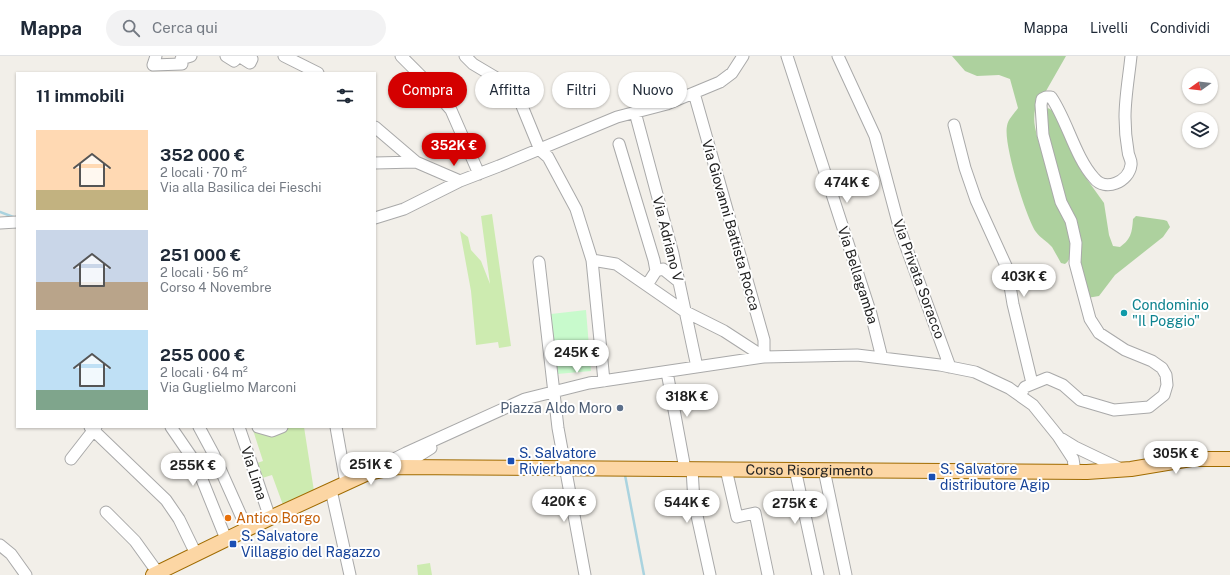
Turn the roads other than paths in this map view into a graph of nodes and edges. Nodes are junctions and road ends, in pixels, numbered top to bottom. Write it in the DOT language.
graph roads {
  1 [pos="156,56"];
  2 [pos="191,56"];
  3 [pos="226,56"];
  4 [pos="239,56"];
  5 [pos="250,56"];
  6 [pos="401,56"];
  7 [pos="465,56"];
  8 [pos="744,56"];
  9 [pos="787,56"];
  10 [pos="838,56"];
  11 [pos="1131,56"];
  12 [pos="289,57"];
  13 [pos="316,72"];
  14 [pos="694,93"];
  15 [pos="635,112"];
  16 [pos="954,125"];
  17 [pos="376,128"];
  18 [pos="619,144"];
  19 [pos="540,150"];
  20 [pos="416,162"];
  21 [pos="376,163"];
  22 [pos="479,174"];
  23 [pos="460,181"];
  24 [pos="376,218"];
  25 [pos="16,222"];
  26 [pos="0,223"];
  27 [pos="592,260"];
  28 [pos="539,262"];
  29 [pos="656,271"];
  30 [pos="678,281"];
  31 [pos="647,285"];
  32 [pos="684,311"];
  33 [pos="764,357"];
  34 [pos="882,358"];
  35 [pos="950,367"];
  36 [pos="697,368"];
  37 [pos="667,372"];
  38 [pos="604,380"];
  39 [pos="1032,383"];
  40 [pos="554,391"];
  41 [pos="1020,395"];
  42 [pos="93,428"];
  43 [pos="172,428"];
  44 [pos="200,428"];
  45 [pos="239,428"];
  46 [pos="262,428"];
  47 [pos="280,428"];
  48 [pos="336,428"];
  49 [pos="1058,436"];
  50 [pos="443,437"];
  51 [pos="432,447"];
  52 [pos="1087,454"];
  53 [pos="71,459"];
  54 [pos="1230,459"];
  55 [pos="405,467"];
  56 [pos="434,467"];
  57 [pos="565,467"];
  58 [pos="388,468"];
  59 [pos="688,469"];
  60 [pos="726,469"];
  61 [pos="795,469"];
  62 [pos="824,470"];
  63 [pos="1122,470"];
  64 [pos="1081,471"];
  65 [pos="346,483"];
  66 [pos="331,490"];
  67 [pos="106,512"];
  68 [pos="270,518"];
  69 [pos="247,529"];
  70 [pos="226,539"];
  71 [pos="0,545"];
  72 [pos="196,554"];
  73 [pos="156,574"];
  74 [pos="26,575"];
  75 [pos="350,575"];
  76 [pos="585,575"];
  77 [pos="710,575"];
  78 [pos="768,575"];
  79 [pos="818,575"];
  80 [pos="846,575"];
  1 -- 2 [label="street"];
  3 -- 4 [label="street"];
  4 -- 5 [label="street"];
  6 -- 22 [label="street"];
  7 -- 19 [label="street"];
  8 -- 14 [label="street"];
  9 -- 34 [label="street, Via Bellagamba"];
  10 -- 35 [label="street, Via Privata Soracco"];
  11 -- 39 [label="street"];
  12 -- 13 [label="street"];
  14 -- 15 [label="street"];
  14 -- 33 [label="street, Via Giovanni Battista Rocca"];
  15 -- 19 [label="street"];
  15 -- 30 [label="street, Via Adriano V"];
  16 -- 39 [label="street"];
  17 -- 20 [label="street"];
  18 -- 29 [label="street"];
  19 -- 22 [label="street"];
  19 -- 27 [label="street"];
  20 -- 21 [label="street"];
  20 -- 23 [label="street"];
  22 -- 23 [label="street"];
  23 -- 24 [label="street"];
  25 -- 26 [label="street"];
  27 -- 31 [label="street"];
  27 -- 38 [label="street"];
  28 -- 40 [label="street"];
  29 -- 30 [label="street"];
  29 -- 31 [label="street"];
  30 -- 32 [label="street, Via Adriano V"];
  31 -- 32 [label="street"];
  32 -- 33 [label="street"];
  32 -- 36 [label="street, Via Adriano V"];
  33 -- 34 [label="street"];
  33 -- 36 [label="street"];
  34 -- 35 [label="street"];
  35 -- 41 [label="street"];
  36 -- 37 [label="street"];
  37 -- 38 [label="street"];
  37 -- 59 [label="street"];
  38 -- 40 [label="street"];
  39 -- 41 [label="street"];
  40 -- 50 [label="street"];
  40 -- 57 [label="street"];
  41 -- 49 [label="street"];
  42 -- 53 [label="street"];
  42 -- 72 [label="street"];
  43 -- 70 [label="street"];
  44 -- 69 [label="street"];
  45 -- 68 [label="street, Via Lima"];
  46 -- 47 [label="street"];
  48 -- 65 [label="street"];
  49 -- 52 [label="street"];
  49 -- 64 [label="street"];
  50 -- 51 [label="street"];
  50 -- 58 [label="street"];
  51 -- 55 [label="street"];
  51 -- 56 [label="street"];
  52 -- 63 [label="street"];
  52 -- 64 [label="street"];
  54 -- 63 [label="main road, Corso Risorgimento"];
  55 -- 56 [label="main road, Corso Risorgimento"];
  55 -- 58 [label="main road, Corso Risorgimento"];
  56 -- 57 [label="main road, Corso Risorgimento"];
  57 -- 59 [label="main road, Corso Risorgimento"];
  57 -- 76 [label="street"];
  58 -- 65 [label="main road, Corso Risorgimento"];
  59 -- 60 [label="main road, Corso Risorgimento"];
  59 -- 77 [label="street"];
  60 -- 61 [label="main road, Corso Risorgimento"];
  60 -- 78 [label="street"];
  61 -- 62 [label="main road, Corso Risorgimento"];
  61 -- 79 [label="street"];
  62 -- 64 [label="main road, Corso Risorgimento"];
  62 -- 80 [label="street"];
  63 -- 64 [label="main road, Corso Risorgimento"];
  65 -- 66 [label="main road, Corso Risorgimento"];
  66 -- 68 [label="main road, Corso Risorgimento"];
  66 -- 75 [label="street"];
  67 -- 73 [label="street"];
  68 -- 69 [label="main road, Corso Risorgimento"];
  69 -- 70 [label="main road, Corso Risorgimento"];
  70 -- 72 [label="main road, Corso Risorgimento"];
  71 -- 74 [label="street"];
  72 -- 73 [label="main road, Corso Risorgimento"];
}
